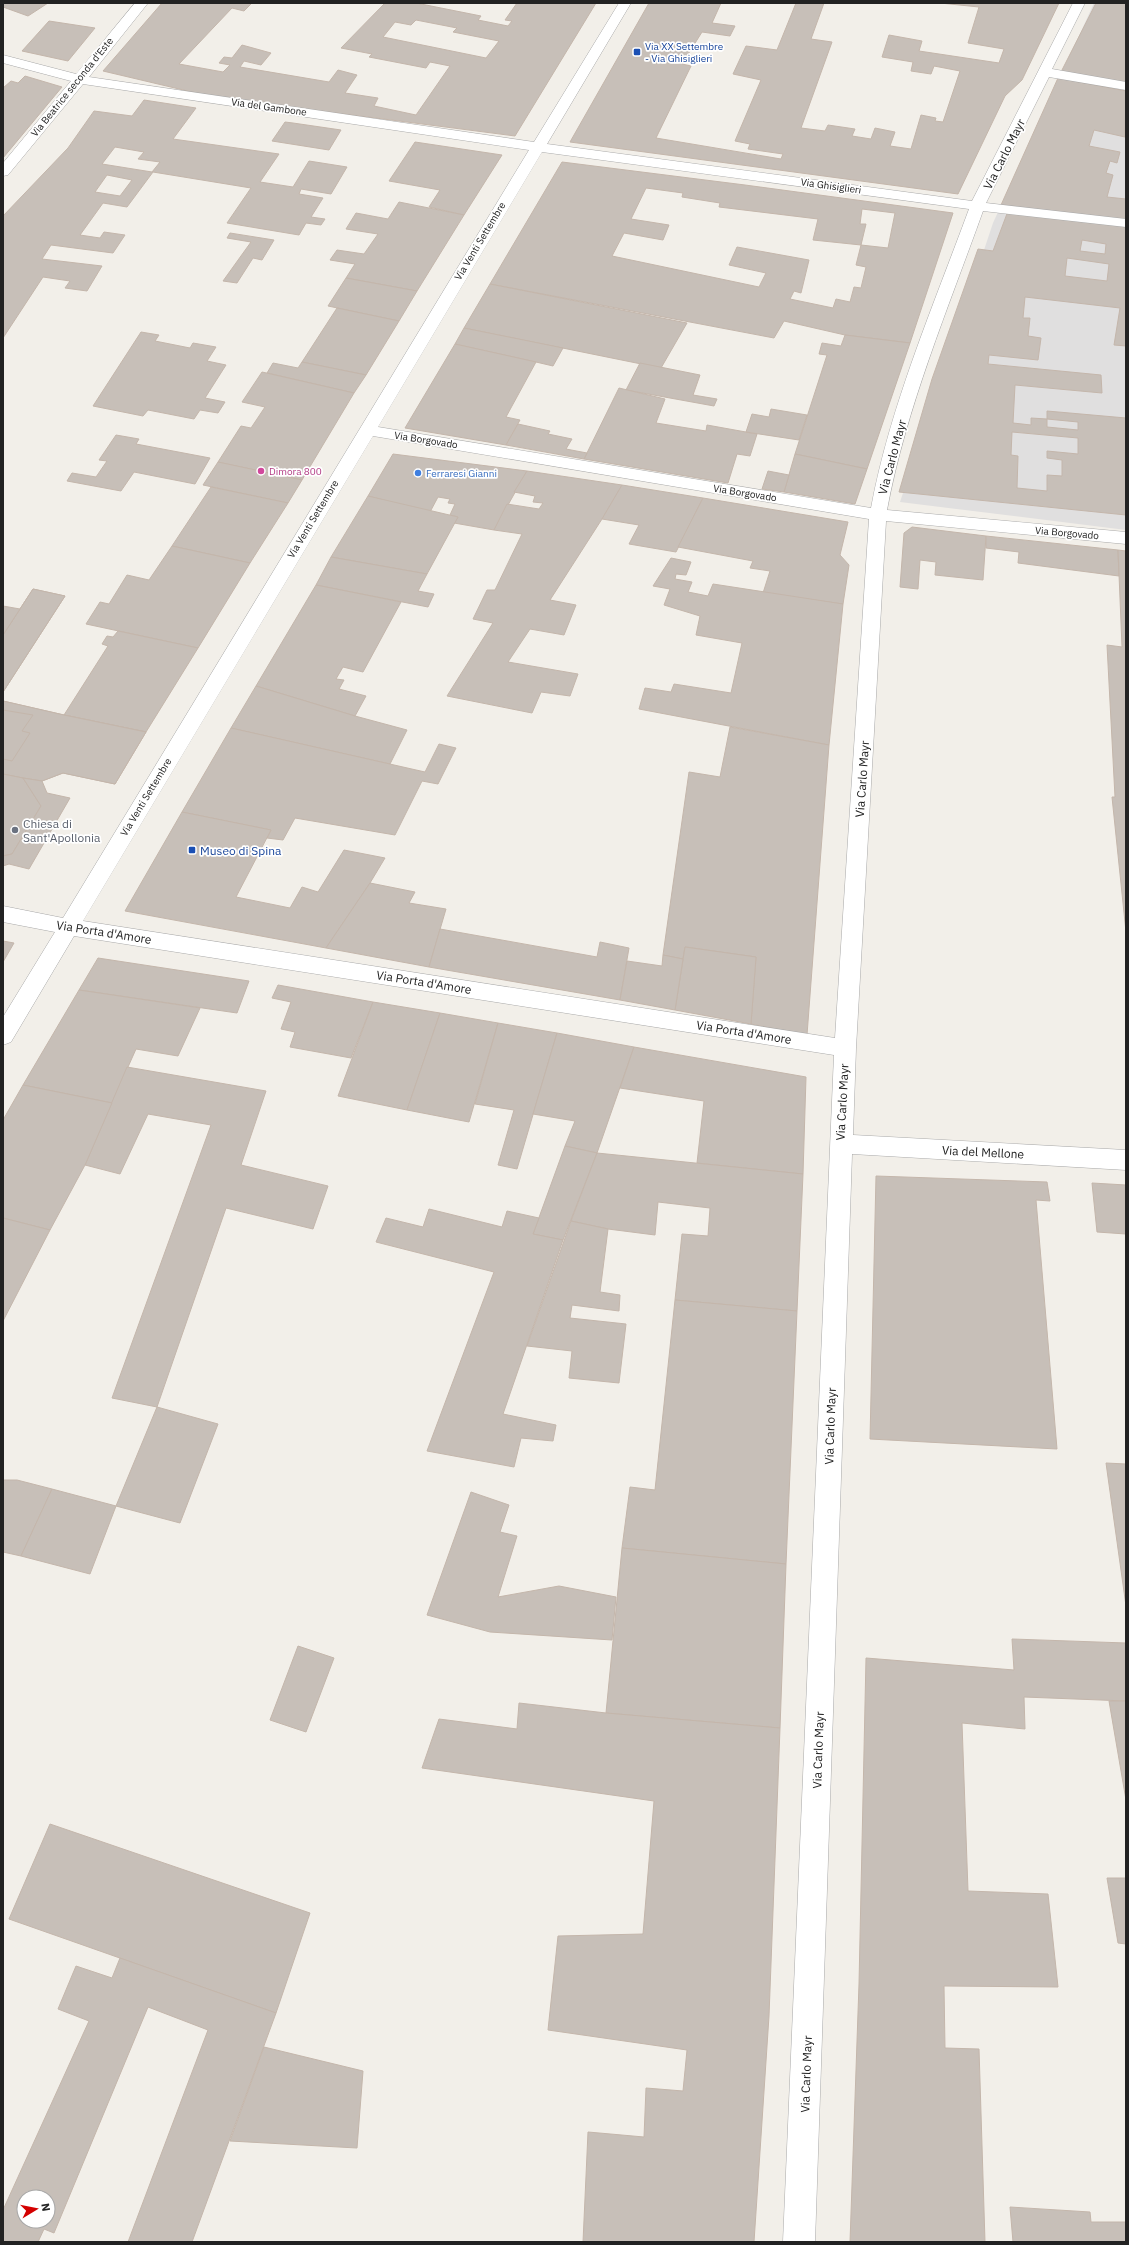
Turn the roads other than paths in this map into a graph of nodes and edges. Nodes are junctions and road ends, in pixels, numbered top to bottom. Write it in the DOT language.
graph roads {
  1 [pos="142,3"];
  2 [pos="625,3"];
  3 [pos="1078,3"];
  4 [pos="3,59"];
  5 [pos="1045,72"];
  6 [pos="78,79"];
  7 [pos="1126,86"];
  8 [pos="537,147"];
  9 [pos="3,172"];
  10 [pos="977,206"];
  11 [pos="1126,223"];
  12 [pos="367,430"];
  13 [pos="878,515"];
  14 [pos="1126,538"];
  15 [pos="3,914"];
  16 [pos="68,927"];
  17 [pos="3,1036"];
  18 [pos="845,1048"];
  19 [pos="840,1144"];
  20 [pos="1126,1160"];
  21 [pos="798,2242"];
  1 -- 6 [label="street, Via Beatrice seconda d'Este"];
  2 -- 8 [label="street, Via Venti Settembre"];
  3 -- 5 [label="street, Via Carlo Mayr"];
  4 -- 6 [label="street, Via del Gambone"];
  5 -- 7 [label="street"];
  5 -- 10 [label="street, Via Carlo Mayr"];
  6 -- 8 [label="street, Via del Gambone"];
  6 -- 9 [label="street, Via Beatrice seconda d'Este"];
  8 -- 10 [label="street, Via Ghisiglieri"];
  8 -- 12 [label="street, Via Venti Settembre"];
  10 -- 11 [label="street, Via Ghisiglieri"];
  10 -- 13 [label="street, Via Carlo Mayr"];
  12 -- 13 [label="street, Via Borgovado"];
  12 -- 16 [label="street, Via Venti Settembre"];
  13 -- 14 [label="street, Via Borgovado"];
  13 -- 18 [label="street, Via Carlo Mayr"];
  15 -- 16 [label="street, Via Porta d'Amore"];
  16 -- 17 [label="street, Via Venti Settembre"];
  16 -- 18 [label="street, Via Porta d'Amore"];
  18 -- 19 [label="street, Via Carlo Mayr"];
  19 -- 20 [label="street, Via del Mellone"];
  19 -- 21 [label="street, Via Carlo Mayr"];
}
